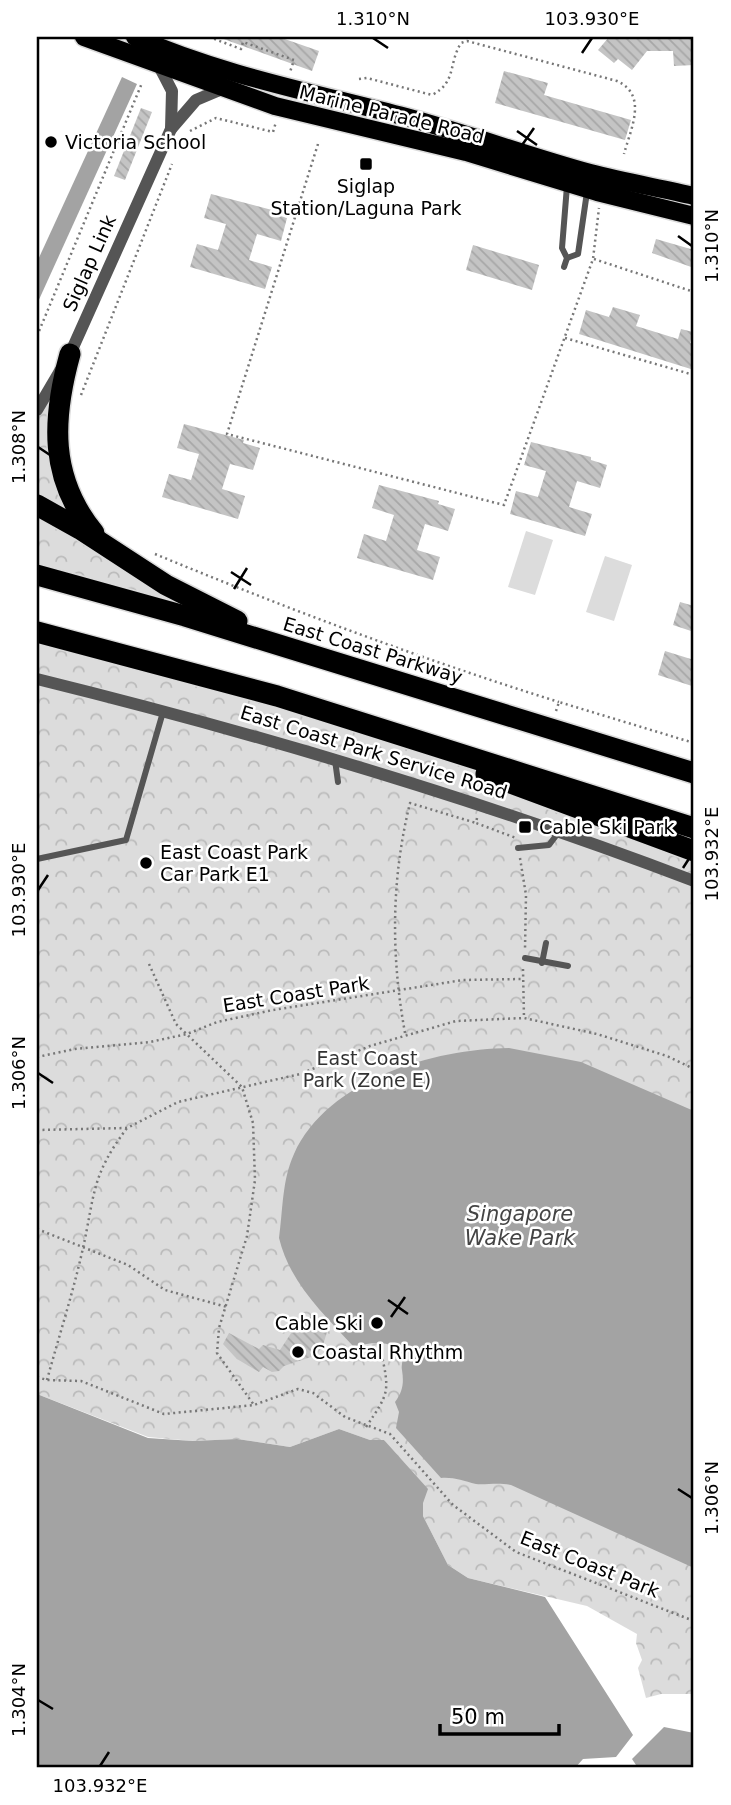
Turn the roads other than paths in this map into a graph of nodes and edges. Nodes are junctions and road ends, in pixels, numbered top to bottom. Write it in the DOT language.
graph roads {
  1 [pos="84,37"];
  2 [pos="135,37"];
  3 [pos="158,64"];
  4 [pos="222,89"];
  5 [pos="171,129"];
  6 [pos="569,175"];
  7 [pos="593,185"];
  8 [pos="694,196"];
  9 [pos="694,216"];
  10 [pos="567,258"];
  11 [pos="565,267"];
  12 [pos="69,354"];
  13 [pos="37,410"];
  14 [pos="37,505"];
  15 [pos="104,546"];
  16 [pos="37,575"];
  17 [pos="37,632"];
  18 [pos="285,646"];
  19 [pos="37,679"];
  20 [pos="164,711"];
  21 [pos="375,726"];
  22 [pos="334,758"];
  23 [pos="694,773"];
  24 [pos="338,782"];
  25 [pos="694,828"];
  26 [pos="560,830"];
  27 [pos="518,848"];
  28 [pos="694,852"];
  29 [pos="37,859"];
  30 [pos="694,881"];
  31 [pos="546,943"];
  32 [pos="525,958"];
  33 [pos="542,963"];
  34 [pos="568,966"];
  1 -- 3 [label="main road, Marine Parade Road"];
  2 -- 6 [label="main road, Marine Parade Road"];
  3 -- 4 [label="main road, Marine Parade Road"];
  3 -- 5 [label="street, Siglap Link"];
  4 -- 5 [label="street, Siglap Link"];
  4 -- 6 [label="main road, Marine Parade Road"];
  5 -- 12 [label="street, Siglap Link"];
  6 -- 7 [label="main road, Marine Parade Road"];
  6 -- 10 [label="lane"];
  7 -- 8 [label="main road, Marine Parade Road"];
  7 -- 9 [label="main road, Marine Parade Road"];
  7 -- 10 [label="lane"];
  10 -- 11 [label="lane"];
  12 -- 13 [label="street, Siglap Link"];
  12 -- 15 [label="highway"];
  14 -- 15 [label="highway"];
  15 -- 18 [label="highway"];
  16 -- 18 [label="highway, East Coast Parkway"];
  17 -- 21 [label="highway"];
  18 -- 23 [label="highway, East Coast Parkway"];
  19 -- 20 [label="street, East Coast Park Service Road"];
  20 -- 22 [label="street, East Coast Park Service Road"];
  20 -- 29 [label="lane"];
  21 -- 25 [label="highway"];
  21 -- 28 [label="highway"];
  22 -- 24 [label="lane"];
  22 -- 26 [label="street, East Coast Park Service Road"];
  26 -- 27 [label="lane"];
  26 -- 30 [label="street, East Coast Park Service Road"];
  31 -- 33 [label="lane"];
  32 -- 33 [label="lane"];
  33 -- 34 [label="lane"];
}
